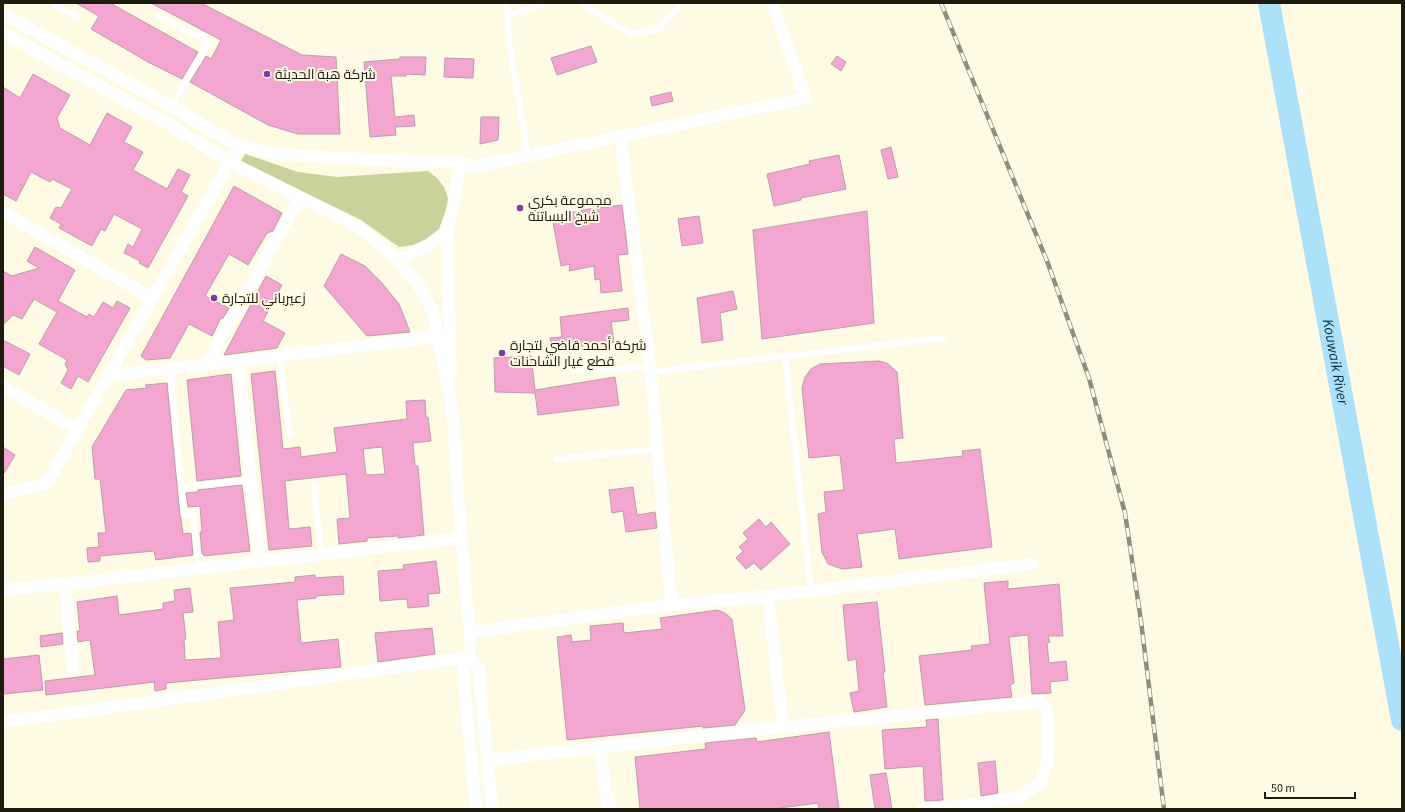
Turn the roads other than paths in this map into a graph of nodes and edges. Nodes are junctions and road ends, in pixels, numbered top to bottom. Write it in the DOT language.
graph roads {
  1 [pos="52,3"];
  2 [pos="507,3"];
  3 [pos="542,3"];
  4 [pos="582,3"];
  5 [pos="679,3"];
  6 [pos="772,3"];
  7 [pos="3,14"];
  8 [pos="158,15"];
  9 [pos="508,16"];
  10 [pos="78,17"];
  11 [pos="3,33"];
  12 [pos="171,106"];
  13 [pos="620,135"];
  14 [pos="239,146"];
  15 [pos="528,155"];
  16 [pos="230,162"];
  17 [pos="460,163"];
  18 [pos="300,197"];
  19 [pos="3,212"];
  20 [pos="447,232"];
  21 [pos="398,259"];
  22 [pos="152,298"];
  23 [pos="438,337"];
  24 [pos="943,338"];
  25 [pos="279,356"];
  26 [pos="785,356"];
  27 [pos="238,361"];
  28 [pos="206,365"];
  29 [pos="170,369"];
  30 [pos="650,369"];
  31 [pos="574,371"];
  32 [pos="107,376"];
  33 [pos="3,386"];
  34 [pos="452,408"];
  35 [pos="77,429"];
  36 [pos="290,435"];
  37 [pos="657,449"];
  38 [pos="557,459"];
  39 [pos="251,480"];
  40 [pos="314,485"];
  41 [pos="182,487"];
  42 [pos="3,494"];
  43 [pos="462,538"];
  44 [pos="320,554"];
  45 [pos="260,561"];
  46 [pos="1032,564"];
  47 [pos="199,569"];
  48 [pos="64,584"];
  49 [pos="3,590"];
  50 [pos="811,590"];
  51 [pos="768,596"];
  52 [pos="671,605"];
  53 [pos="470,632"];
  54 [pos="470,657"];
  55 [pos="73,669"];
  56 [pos="3,721"];
  57 [pos="783,727"];
  58 [pos="601,747"];
  59 [pos="488,760"];
  60 [pos="476,809"];
  61 [pos="492,809"];
  62 [pos="611,809"];
  63 [pos="923,809"];
  1 -- 10 [label="lane"];
  2 -- 9 [label="lane"];
  3 -- 9 [label="lane"];
  4 -- 5 [label="lane"];
  6 -- 13 [label="street"];
  7 -- 12 [label="street"];
  8 -- 12 [label="lane"];
  9 -- 15 [label="lane"];
  11 -- 16 [label="street"];
  12 -- 14 [label="street"];
  13 -- 15 [label="street"];
  13 -- 30 [label="street"];
  14 -- 16 [label="street"];
  14 -- 17 [label="street"];
  15 -- 17 [label="street"];
  16 -- 18 [label="street"];
  16 -- 22 [label="street"];
  17 -- 20 [label="street"];
  18 -- 21 [label="street"];
  18 -- 28 [label="street"];
  19 -- 22 [label="street"];
  20 -- 21 [label="street"];
  20 -- 34 [label="street"];
  21 -- 23 [label="street"];
  22 -- 32 [label="street"];
  23 -- 25 [label="street"];
  23 -- 34 [label="street"];
  24 -- 26 [label="lane"];
  25 -- 27 [label="street"];
  25 -- 36 [label="lane"];
  26 -- 30 [label="lane"];
  26 -- 50 [label="lane"];
  27 -- 28 [label="street"];
  27 -- 39 [label="street"];
  28 -- 29 [label="street"];
  29 -- 32 [label="street"];
  29 -- 41 [label="lane"];
  30 -- 31 [label="lane"];
  30 -- 37 [label="street"];
  32 -- 35 [label="street"];
  33 -- 35 [label="street"];
  34 -- 43 [label="street"];
  35 -- 42 [label="street"];
  37 -- 38 [label="lane"];
  37 -- 52 [label="street"];
  39 -- 41 [label="lane"];
  39 -- 45 [label="street"];
  40 -- 44 [label="lane"];
  41 -- 47 [label="lane"];
  43 -- 44 [label="street"];
  43 -- 53 [label="street"];
  44 -- 45 [label="street"];
  45 -- 47 [label="street"];
  46 -- 50 [label="street"];
  47 -- 48 [label="street"];
  48 -- 49 [label="street"];
  48 -- 55 [label="street"];
  50 -- 51 [label="street"];
  51 -- 52 [label="street"];
  51 -- 57 [label="street"];
  52 -- 53 [label="street"];
  53 -- 54 [label="street"];
  54 -- 56 [label="street"];
  54 -- 59 [label="street"];
  54 -- 60 [label="street"];
  57 -- 58 [label="street"];
  57 -- 63 [label="street"];
  58 -- 59 [label="street"];
  58 -- 62 [label="street"];
  59 -- 61 [label="street"];
}
